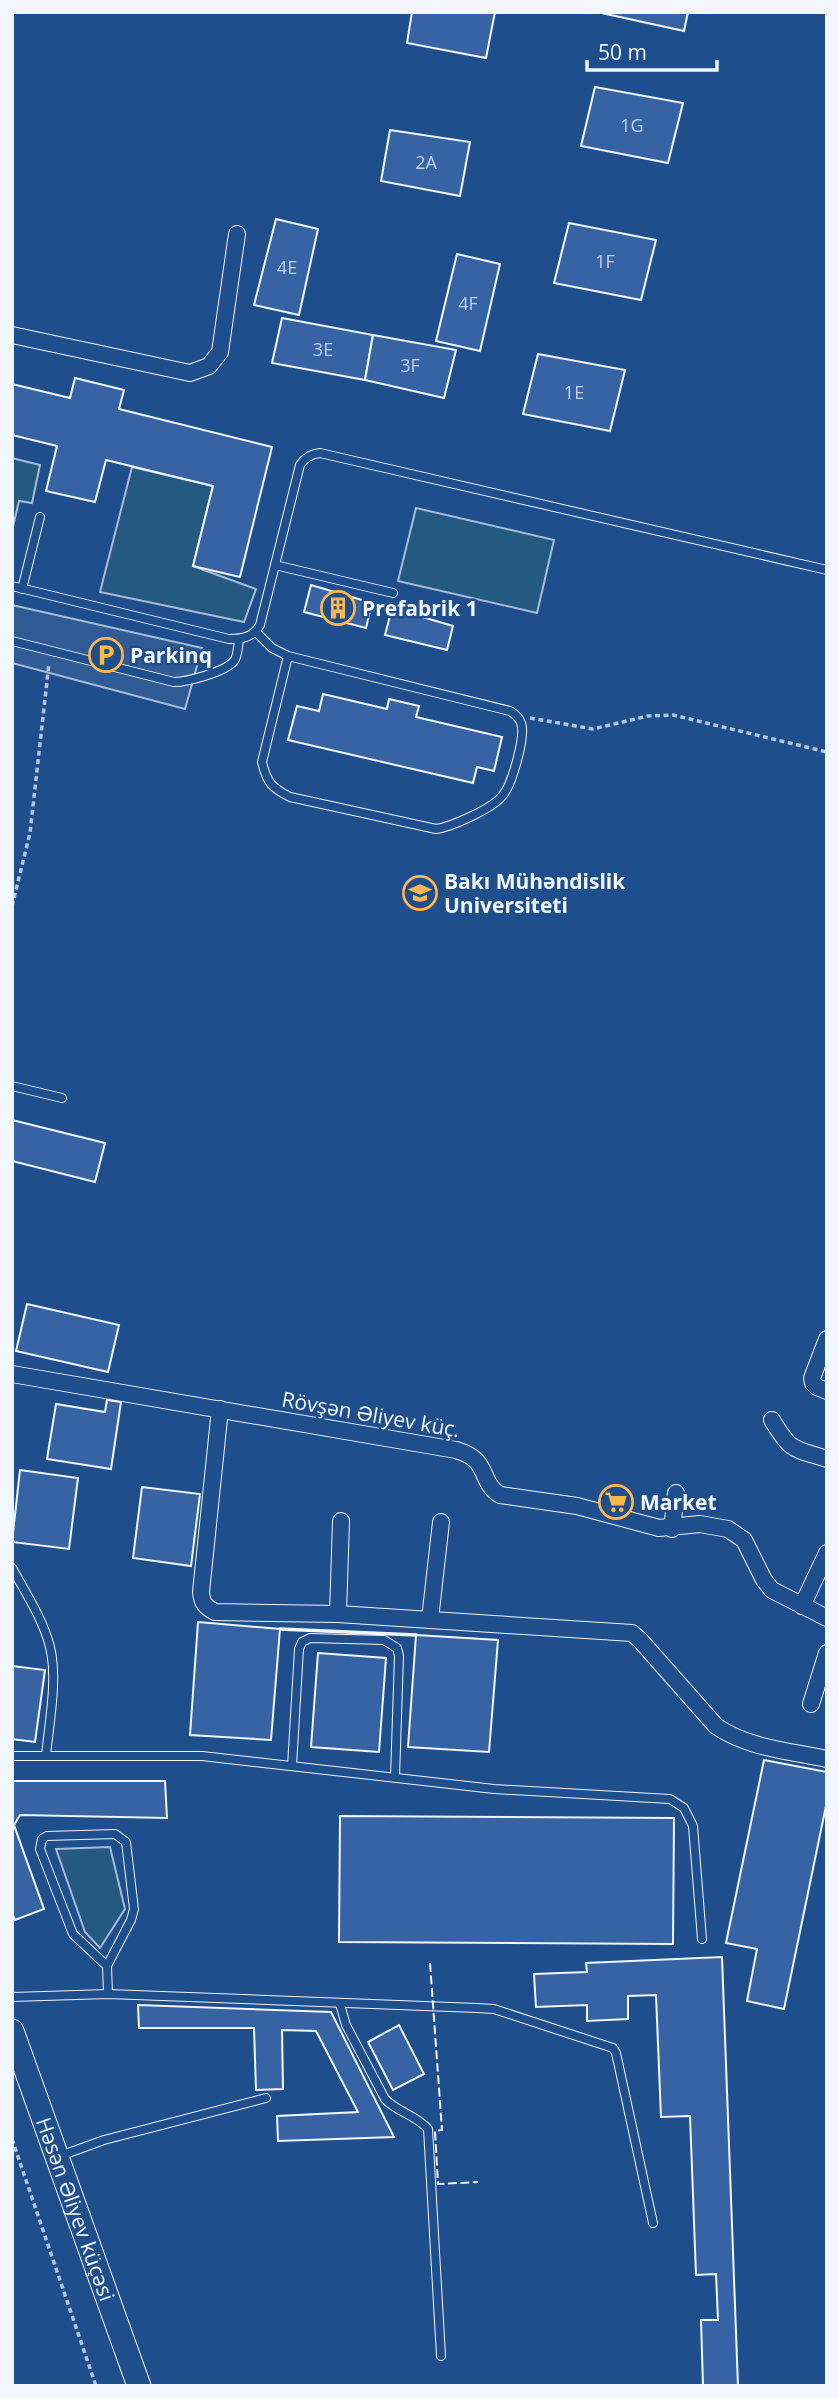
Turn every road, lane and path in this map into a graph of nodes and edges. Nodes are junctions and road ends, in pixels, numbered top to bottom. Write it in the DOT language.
graph roads {
  1 [pos="237,234"];
  2 [pos="12,335"];
  3 [pos="40,517"];
  4 [pos="275,565"];
  5 [pos="827,570"];
  6 [pos="12,586"];
  7 [pos="22,589"];
  8 [pos="393,593"];
  9 [pos="256,632"];
  10 [pos="239,639"];
  11 [pos="12,641"];
  12 [pos="50,651"];
  13 [pos="288,656"];
  14 [pos="518,716"];
  15 [pos="827,752"];
  16 [pos="12,906"];
  17 [pos="12,1086"];
  18 [pos="62,1098"];
  19 [pos="827,1339"];
  20 [pos="12,1374"];
  21 [pos="827,1391"];
  22 [pos="220,1409"];
  23 [pos="772,1420"];
  24 [pos="827,1459"];
  25 [pos="676,1493"];
  26 [pos="341,1521"];
  27 [pos="441,1522"];
  28 [pos="672,1529"];
  29 [pos="827,1553"];
  30 [pos="12,1568"];
  31 [pos="802,1606"];
  32 [pos="338,1614"];
  33 [pos="827,1618"];
  34 [pos="430,1619"];
  35 [pos="827,1653"];
  36 [pos="811,1704"];
  37 [pos="12,1756"];
  38 [pos="46,1756"];
  39 [pos="827,1759"];
  40 [pos="292,1766"];
  41 [pos="395,1777"];
  42 [pos="702,1939"];
  43 [pos="107,1966"];
  44 [pos="108,1994"];
  45 [pos="12,1997"];
  46 [pos="340,2004"];
  47 [pos="12,2031"];
  48 [pos="266,2098"];
  49 [pos="12,2139"];
  50 [pos="57,2157"];
  51 [pos="653,2223"];
  52 [pos="441,2356"];
  53 [pos="96,2386"];
  54 [pos="139,2386"];
  1 -- 2 [label="street"];
  3 -- 7 [label="lane"];
  4 -- 5 [label="lane"];
  4 -- 8 [label="lane"];
  4 -- 9 [label="lane"];
  6 -- 7 [label="lane"];
  7 -- 10 [label="lane"];
  9 -- 10 [label="lane"];
  9 -- 13 [label="lane"];
  10 -- 12 [label="lane"];
  11 -- 12 [label="lane"];
  12 -- 16 [label="path"];
  13 -- 14 [label="lane"];
  13 -- 14 [label="lane"];
  14 -- 15 [label="path"];
  17 -- 18 [label="lane"];
  19 -- 21 [label="street"];
  20 -- 22 [label="street, Rövşən Əliyev küç."];
  22 -- 28 [label="street, Rövşən Əliyev küç."];
  22 -- 32 [label="street"];
  23 -- 24 [label="street"];
  25 -- 28 [label="street"];
  26 -- 32 [label="street"];
  27 -- 34 [label="street"];
  28 -- 31 [label="street, Rövşən Əliyev küç."];
  29 -- 31 [label="street"];
  30 -- 38 [label="lane"];
  31 -- 33 [label="street, Rövşən Əliyev küç."];
  32 -- 34 [label="street"];
  34 -- 39 [label="street"];
  35 -- 36 [label="street"];
  37 -- 38 [label="lane"];
  38 -- 40 [label="lane"];
  40 -- 41 [label="lane"];
  40 -- 41 [label="lane"];
  41 -- 42 [label="lane"];
  43 -- 43 [label="lane"];
  43 -- 44 [label="lane"];
  44 -- 45 [label="lane"];
  44 -- 46 [label="lane"];
  46 -- 51 [label="lane"];
  46 -- 52 [label="lane"];
  47 -- 50 [label="main road, Həsən Əliyev küçəsi"];
  48 -- 50 [label="lane"];
  49 -- 53 [label="path"];
  50 -- 54 [label="main road, Həsən Əliyev küçəsi"];
}
